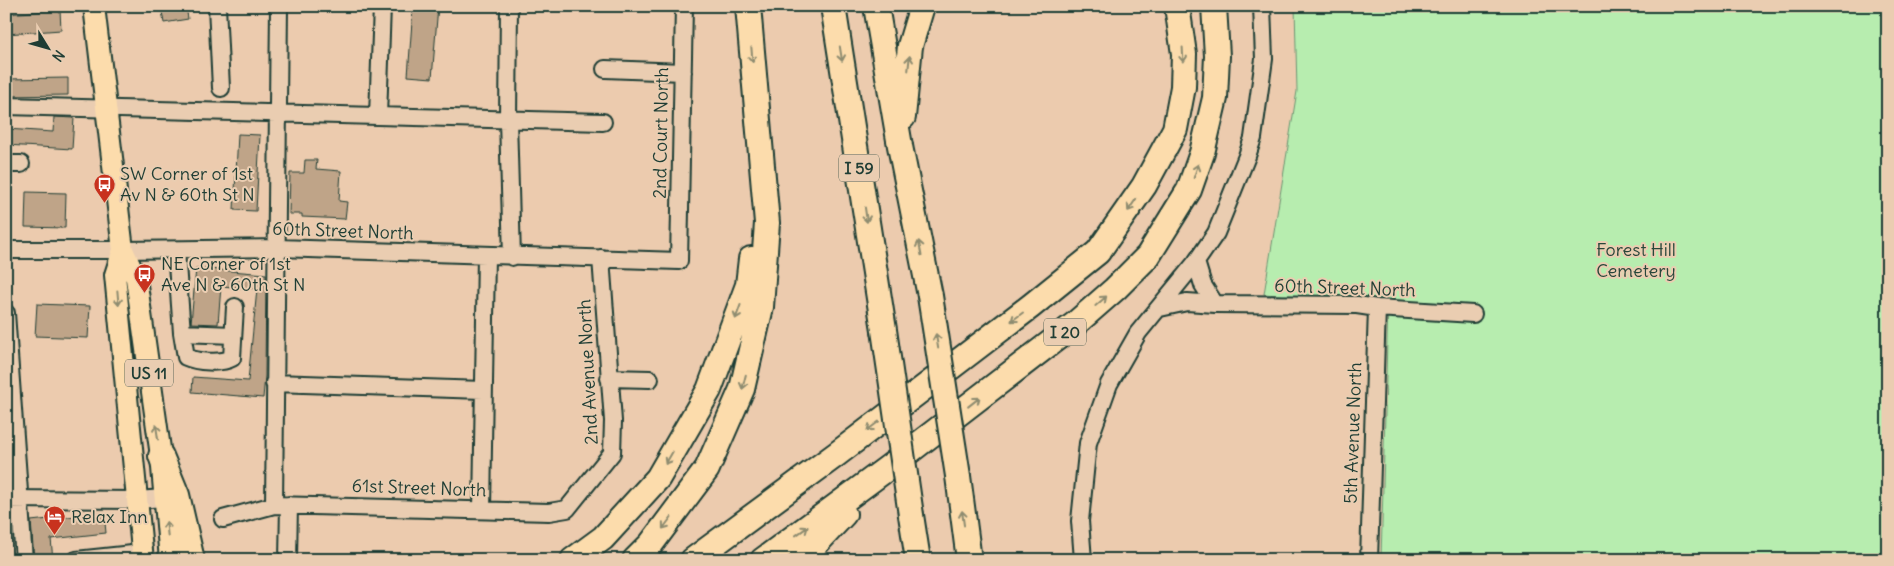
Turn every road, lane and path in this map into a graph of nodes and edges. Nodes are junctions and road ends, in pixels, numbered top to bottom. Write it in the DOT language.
graph roads {
  1 [pos="94,6"];
  2 [pos="217,6"];
  3 [pos="279,6"];
  4 [pos="382,6"];
  5 [pos="509,6"];
  6 [pos="684,6"];
  7 [pos="748,6"];
  8 [pos="834,6"];
  9 [pos="876,6"];
  10 [pos="922,6"];
  11 [pos="1177,6"];
  12 [pos="1214,6"];
  13 [pos="1262,6"];
  14 [pos="605,69"];
  15 [pos="683,72"];
  16 [pos="221,88"];
  17 [pos="6,106"];
  18 [pos="106,109"];
  19 [pos="277,113"];
  20 [pos="378,116"];
  21 [pos="508,120"];
  22 [pos="603,122"];
  23 [pos="900,146"];
  24 [pos="761,160"];
  25 [pos="278,248"];
  26 [pos="6,250"];
  27 [pos="123,250"];
  28 [pos="176,250"];
  29 [pos="486,255"];
  30 [pos="512,257"];
  31 [pos="601,258"];
  32 [pos="679,261"];
  33 [pos="1196,262"];
  34 [pos="1215,304"];
  35 [pos="235,307"];
  36 [pos="1160,308"];
  37 [pos="1377,308"];
  38 [pos="6,313"];
  39 [pos="1473,314"];
  40 [pos="182,333"];
  41 [pos="233,335"];
  42 [pos="9,376"];
  43 [pos="610,378"];
  44 [pos="650,379"];
  45 [pos="274,383"];
  46 [pos="484,390"];
  47 [pos="161,456"];
  48 [pos="889,467"];
  49 [pos="164,498"];
  50 [pos="13,499"];
  51 [pos="137,500"];
  52 [pos="281,505"];
  53 [pos="482,510"];
  54 [pos="548,512"];
  55 [pos="223,519"];
  56 [pos="142,557"];
  57 [pos="24,560"];
  58 [pos="76,560"];
  59 [pos="170,560"];
  60 [pos="192,560"];
  61 [pos="288,560"];
  62 [pos="573,560"];
  63 [pos="635,560"];
  64 [pos="693,560"];
  65 [pos="763,560"];
  66 [pos="801,560"];
  67 [pos="918,560"];
  68 [pos="969,560"];
  69 [pos="1083,560"];
  70 [pos="1369,560"];
  1 -- 18 [label="main road, US 11"];
  2 -- 16 [label="street"];
  3 -- 19 [label="street"];
  4 -- 20 [label="street"];
  5 -- 21 [label="street"];
  6 -- 15 [label="street, 2nd Court North"];
  7 -- 24 [label="highway, one-way"];
  8 -- 67 [label="highway, I 59, one-way, bridge"];
  9 -- 23 [label="highway, I 59"];
  23 -- 10 [label="highway, one-way"];
  11 -- 64 [label="highway, one-way"];
  48 -- 12 [label="highway, I 20, one-way"];
  13 -- 33 [label="street"];
  14 -- 15 [label="street"];
  15 -- 32 [label="street, 2nd Court North"];
  17 -- 18 [label="street"];
  18 -- 19 [label="street"];
  18 -- 27 [label="main road, US 11"];
  19 -- 20 [label="street"];
  19 -- 25 [label="street"];
  20 -- 21 [label="street"];
  21 -- 22 [label="street"];
  21 -- 30 [label="street"];
  68 -- 23 [label="highway, I 59, one-way, bridge"];
  24 -- 62 [label="highway, one-way"];
  24 -- 63 [label="highway, one-way"];
  25 -- 28 [label="street, 60th Street North"];
  25 -- 29 [label="street, 60th Street North"];
  25 -- 45 [label="street"];
  26 -- 27 [label="street, 60th Street North"];
  27 -- 28 [label="street, 60th Street North"];
  47 -- 27 [label="main road, US 11, one-way"];
  27 -- 51 [label="main road, US 11, one-way"];
  28 -- 40 [label="street"];
  29 -- 30 [label="street, 60th Street North"];
  29 -- 46 [label="street"];
  30 -- 31 [label="street, 60th Street North"];
  31 -- 32 [label="street, 60th Street North"];
  31 -- 43 [label="street, 2nd Avenue North"];
  33 -- 34 [label="street"];
  33 -- 36 [label="street"];
  34 -- 36 [label="street, 60th Street North"];
  34 -- 37 [label="street, 60th Street North"];
  35 -- 41 [label="street"];
  36 -- 69 [label="street"];
  37 -- 39 [label="street, 60th Street North"];
  37 -- 70 [label="street, 5th Avenue North"];
  38 -- 42 [label="street"];
  40 -- 41 [label="street"];
  40 -- 41 [label="street"];
  42 -- 50 [label="street"];
  43 -- 44 [label="street"];
  43 -- 54 [label="street, 2nd Avenue North"];
  45 -- 46 [label="street"];
  45 -- 52 [label="street"];
  46 -- 53 [label="street"];
  47 -- 49 [label="main road, US 11"];
  47 -- 60 [label="highway"];
  65 -- 48 [label="highway, I 20, one-way"];
  48 -- 66 [label="highway"];
  49 -- 51 [label="street"];
  59 -- 49 [label="main road, US 11, one-way"];
  50 -- 51 [label="street"];
  50 -- 57 [label="street"];
  51 -- 56 [label="main road, US 11"];
  52 -- 53 [label="street, 61st Street North"];
  52 -- 55 [label="street, 61st Street North"];
  52 -- 61 [label="street"];
  53 -- 54 [label="street, 61st Street North"];
  56 -- 58 [label="street"];
}
